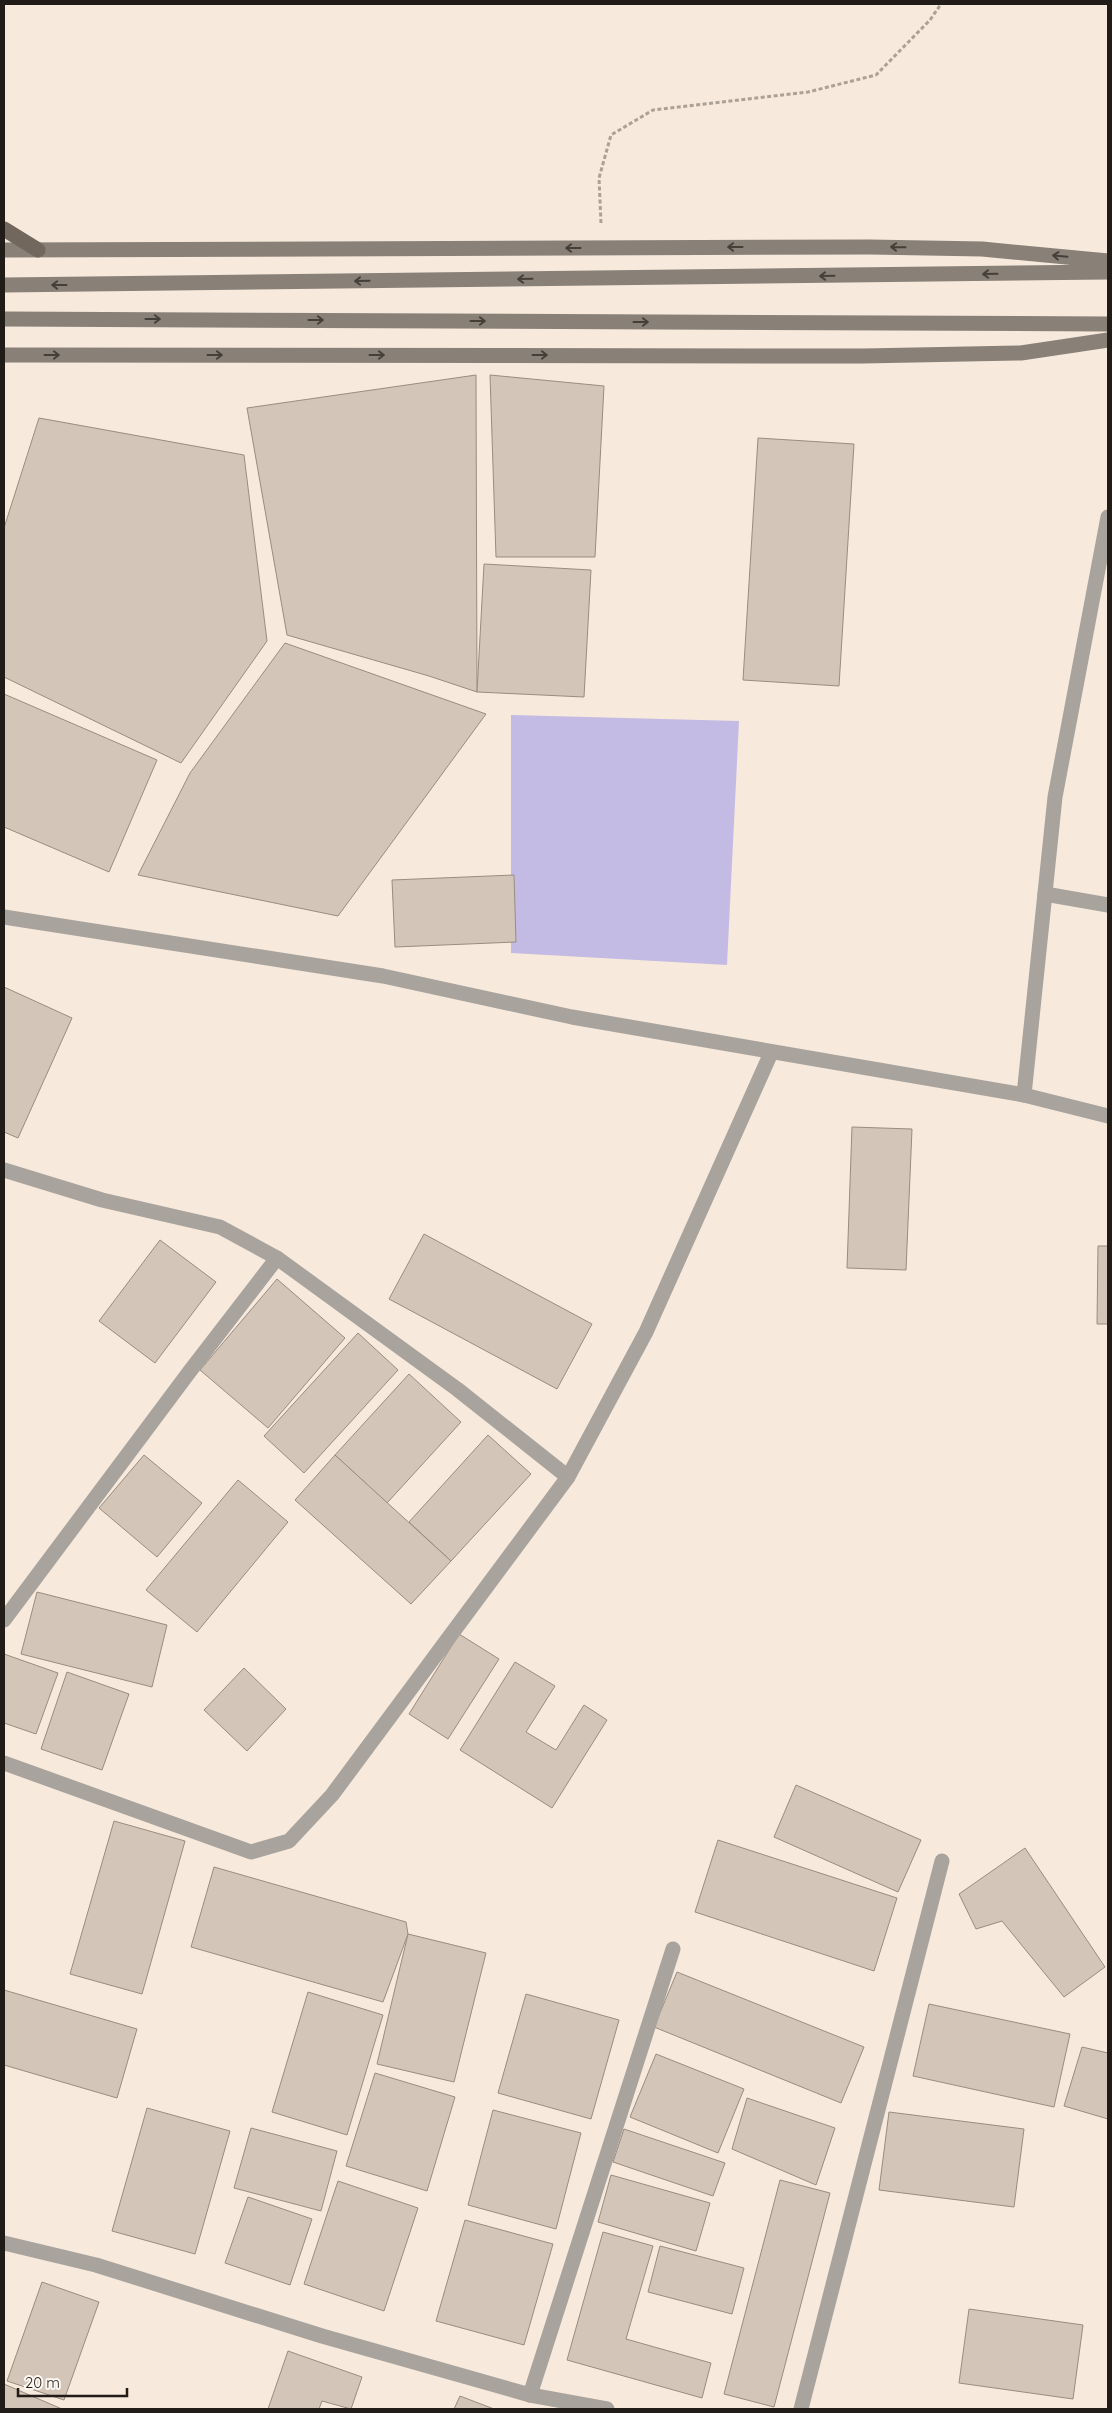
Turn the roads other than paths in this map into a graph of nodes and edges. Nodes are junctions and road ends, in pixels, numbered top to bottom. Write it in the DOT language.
graph roads {
  1 [pos="4,229"];
  2 [pos="4,250"];
  3 [pos="38,250"];
  4 [pos="1108,261"];
  5 [pos="1108,272"];
  6 [pos="4,285"];
  7 [pos="4,319"];
  8 [pos="1108,324"];
  9 [pos="1108,340"];
  10 [pos="4,355"];
  11 [pos="1108,517"];
  12 [pos="1045,894"];
  13 [pos="1108,905"];
  14 [pos="4,917"];
  15 [pos="771,1053"];
  16 [pos="1024,1095"];
  17 [pos="1108,1116"];
  18 [pos="4,1170"];
  19 [pos="277,1258"];
  20 [pos="568,1478"];
  21 [pos="4,1620"];
  22 [pos="4,1763"];
  23 [pos="942,1861"];
  24 [pos="674,1949"];
  25 [pos="4,2243"];
  26 [pos="530,2395"];
  27 [pos="607,2409"];
  28 [pos="800,2409"];
  1 -- 3 [label="main road"];
  2 -- 3 [label="main road"];
  4 -- 3 [label="main road, one-way"];
  5 -- 6 [label="main road, one-way"];
  7 -- 8 [label="main road, one-way"];
  10 -- 9 [label="main road, one-way"];
  11 -- 12 [label="street"];
  12 -- 13 [label="street"];
  12 -- 16 [label="street"];
  14 -- 15 [label="street"];
  15 -- 16 [label="street"];
  15 -- 20 [label="street"];
  16 -- 17 [label="street"];
  18 -- 19 [label="street"];
  19 -- 20 [label="street"];
  19 -- 21 [label="street"];
  20 -- 22 [label="street"];
  23 -- 28 [label="street"];
  24 -- 26 [label="street"];
  25 -- 26 [label="street"];
  26 -- 27 [label="street"];
}
